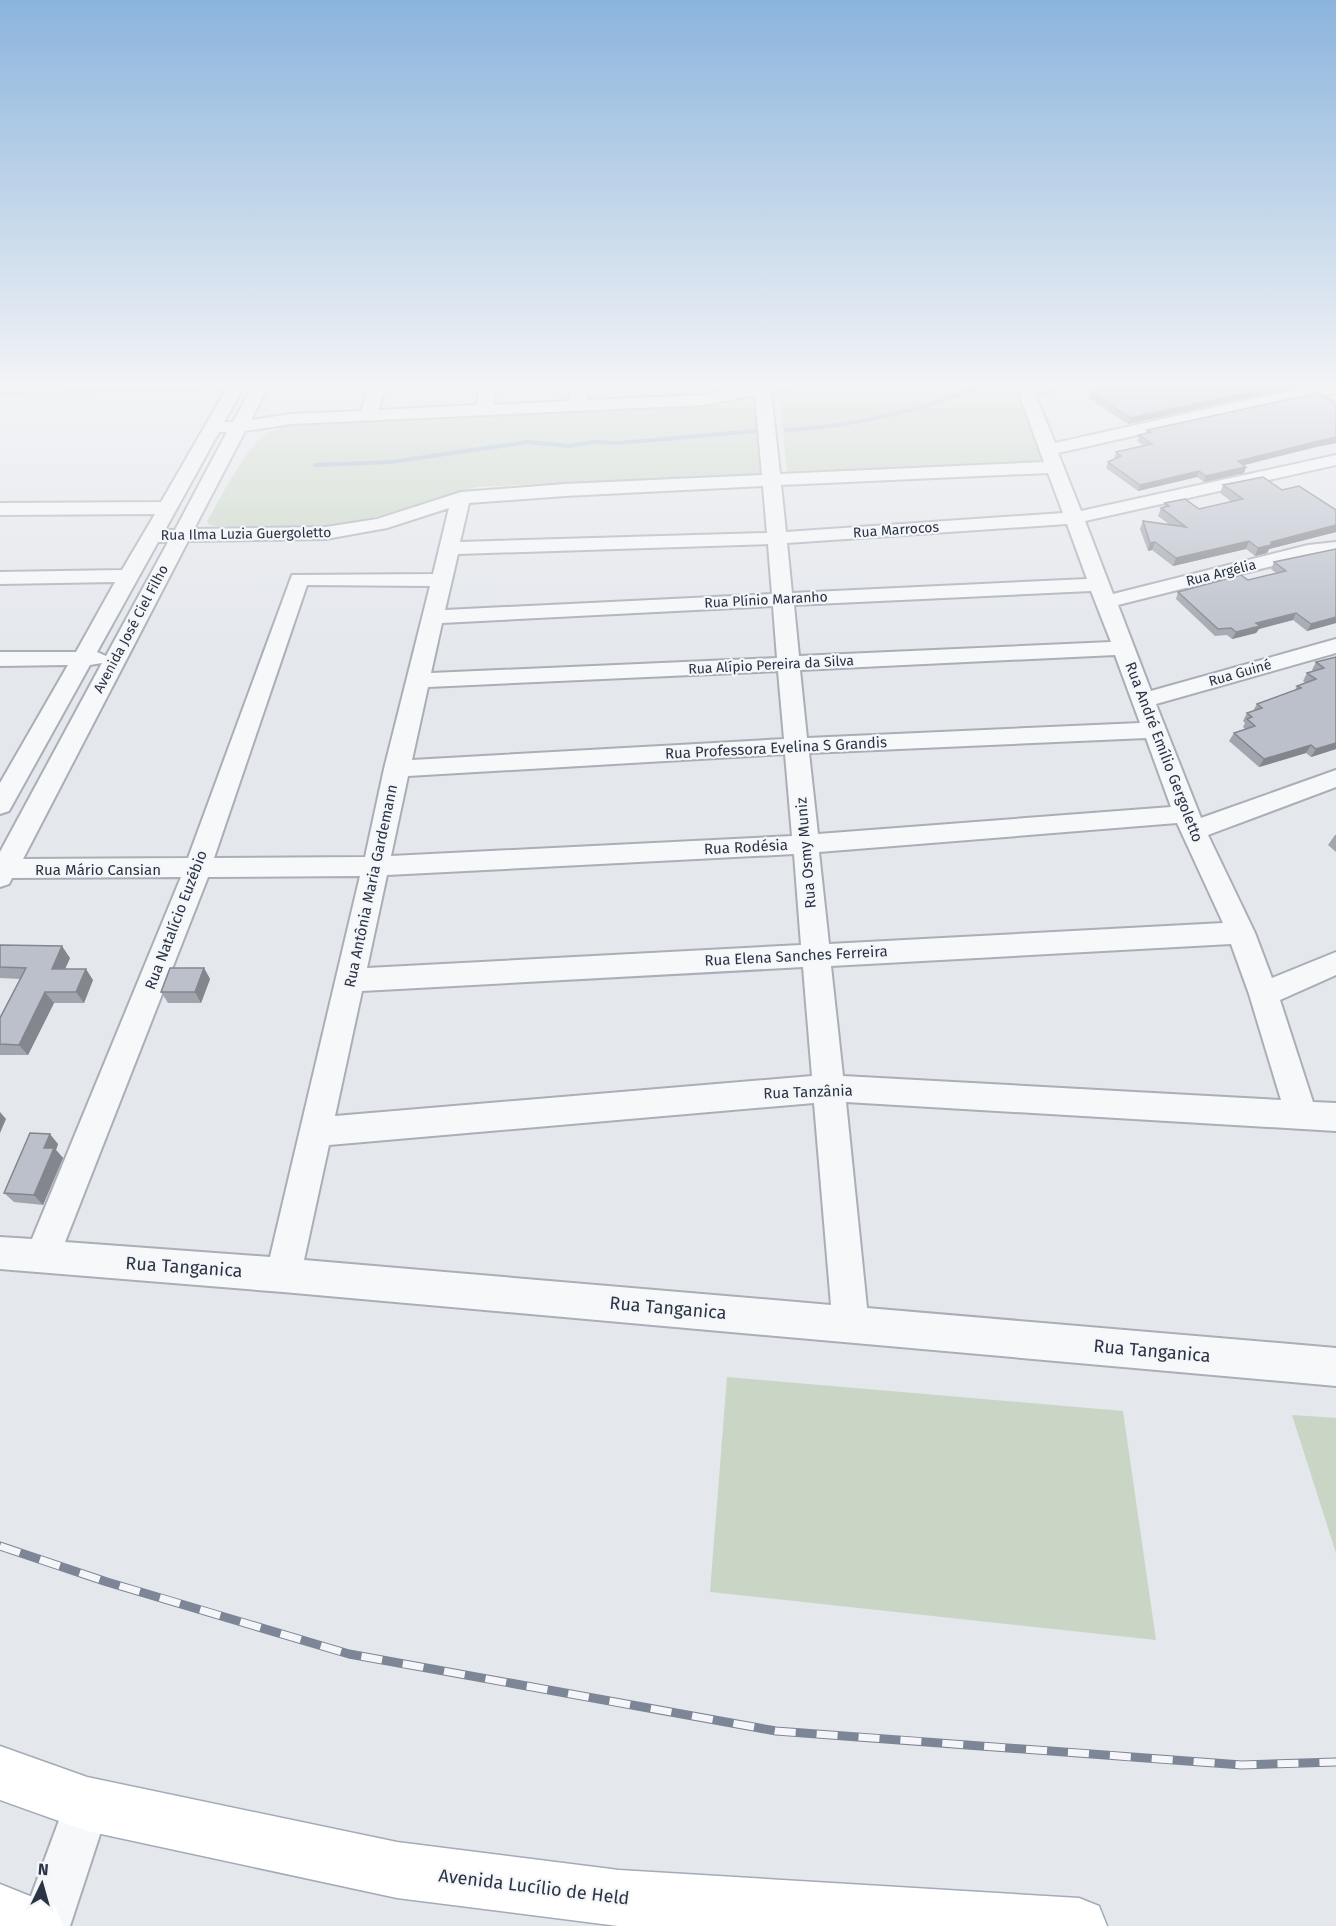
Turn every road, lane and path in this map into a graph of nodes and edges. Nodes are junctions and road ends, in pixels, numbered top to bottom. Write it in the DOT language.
graph roads {
  1 [pos="188,471"];
  2 [pos="215,471"];
  3 [pos="770,471"];
  4 [pos="895,471"];
  5 [pos="1057,471"];
  6 [pos="1288,471"];
  7 [pos="1302,471"];
  8 [pos="1329,479"];
  9 [pos="771,481"];
  10 [pos="461,498"];
  11 [pos="166,508"];
  12 [pos="0,509"];
  13 [pos="1075,518"];
  14 [pos="151,536"];
  15 [pos="181,536"];
  16 [pos="777,538"];
  17 [pos="449,548"];
  18 [pos="1336,548"];
  19 [pos="128,576"];
  20 [pos="0,578"];
  21 [pos="442,580"];
  22 [pos="1103,593"];
  23 [pos="782,600"];
  24 [pos="432,617"];
  25 [pos="1336,646"];
  26 [pos="1124,648"];
  27 [pos="0,658"];
  28 [pos="82,658"];
  29 [pos="116,658"];
  30 [pos="788,664"];
  31 [pos="417,681"];
  32 [pos="1144,700"];
  33 [pos="1155,730"];
  34 [pos="796,746"];
  35 [pos="0,757"];
  36 [pos="27,757"];
  37 [pos="396,769"];
  38 [pos="1336,778"];
  39 [pos="0,805"];
  40 [pos="1190,823"];
  41 [pos="806,844"];
  42 [pos="375,866"];
  43 [pos="197,870"];
  44 [pos="1,872"];
  45 [pos="1241,933"];
  46 [pos="816,954"];
  47 [pos="1336,963"];
  48 [pos="351,980"];
  49 [pos="1264,994"];
  50 [pos="829,1088"];
  51 [pos="1300,1114"];
  52 [pos="1336,1118"];
  53 [pos="316,1132"];
  54 [pos="0,1254"];
  55 [pos="42,1257"];
  56 [pos="283,1275"];
  57 [pos="851,1324"];
  58 [pos="1336,1367"];
  59 [pos="0,1773"];
  60 [pos="87,1804"];
  61 [pos="0,1912"];
  62 [pos="35,1926"];
  63 [pos="45,1926"];
  64 [pos="1079,1926"];
  1 -- 11 [label="street, Avenida José Ciel Filho"];
  2 -- 15 [label="street, Avenida José Ciel Filho"];
  3 -- 9 [label="street, Rua Osmy Muniz"];
  4 -- 9 [label="street, Rua Ilma Luzia Guergoletto"];
  5 -- 13 [label="street, Rua André Emílio Gergoletto"];
  6 -- 13 [label="street, Rua Marrocos"];
  7 -- 8 [label="street"];
  9 -- 10 [label="street, Rua Ilma Luzia Guergoletto"];
  9 -- 16 [label="street, Rua Osmy Muniz"];
  10 -- 15 [label="street, Rua Ilma Luzia Guergoletto"];
  10 -- 17 [label="street, Rua Antônia Maria Gardemann"];
  11 -- 12 [label="street"];
  11 -- 14 [label="street, Avenida José Ciel Filho"];
  13 -- 16 [label="street, Rua Marrocos"];
  13 -- 22 [label="street, Rua André Emílio Gergoletto"];
  14 -- 15 [label="street, Rua Ilma Luzia Guergoletto"];
  14 -- 19 [label="street, Avenida José Ciel Filho"];
  15 -- 29 [label="street, Avenida José Ciel Filho"];
  16 -- 17 [label="street, Rua Marrocos"];
  16 -- 23 [label="street, Rua Osmy Muniz"];
  17 -- 21 [label="street, Rua Antônia Maria Gardemann"];
  18 -- 22 [label="street, Rua Argélia"];
  19 -- 20 [label="street"];
  19 -- 28 [label="street, Avenida José Ciel Filho"];
  21 -- 24 [label="street, Rua Antônia Maria Gardemann"];
  21 -- 43 [label="street, Rua Natalício Euzébio"];
  22 -- 23 [label="street, Rua Plínio Maranho"];
  22 -- 26 [label="street, Rua André Emílio Gergoletto"];
  23 -- 24 [label="street, Rua Plínio Maranho"];
  23 -- 30 [label="street, Rua Osmy Muniz"];
  24 -- 31 [label="street, Rua Antônia Maria Gardemann"];
  25 -- 32 [label="street, Rua Guiné"];
  26 -- 30 [label="street, Rua Alípio Pereira da Silva"];
  26 -- 32 [label="street, Rua André Emílio Gergoletto"];
  27 -- 28 [label="street"];
  28 -- 29 [label="street"];
  28 -- 36 [label="street, Avenida José Ciel Filho"];
  29 -- 44 [label="street, Avenida José Ciel Filho"];
  30 -- 31 [label="street, Rua Alípio Pereira da Silva"];
  30 -- 34 [label="street, Rua Osmy Muniz"];
  31 -- 37 [label="street, Rua Antônia Maria Gardemann"];
  32 -- 33 [label="street, Rua André Emílio Gergoletto"];
  33 -- 34 [label="street, Rua Professora Evelina S Grandis"];
  33 -- 40 [label="street, Rua André Emílio Gergoletto"];
  34 -- 37 [label="street, Rua Professora Evelina S Grandis"];
  34 -- 41 [label="street, Rua Osmy Muniz"];
  35 -- 36 [label="street"];
  36 -- 39 [label="street, Avenida José Ciel Filho"];
  37 -- 42 [label="street, Rua Antônia Maria Gardemann"];
  38 -- 40 [label="street, Rua Rodésia"];
  40 -- 41 [label="street, Rua Rodésia"];
  40 -- 45 [label="street, Rua André Emílio Gergoletto"];
  41 -- 42 [label="street, Rua Rodésia"];
  41 -- 46 [label="street, Rua Osmy Muniz"];
  42 -- 43 [label="street, Rua Mário Cansian"];
  42 -- 48 [label="street, Rua Antônia Maria Gardemann"];
  43 -- 44 [label="street, Rua Mário Cansian"];
  43 -- 55 [label="street, Rua Natalício Euzébio"];
  45 -- 46 [label="street, Rua Elena Sanches Ferreira"];
  45 -- 49 [label="street, Rua André Emílio Gergoletto"];
  46 -- 48 [label="street, Rua Elena Sanches Ferreira"];
  46 -- 50 [label="street, Rua Osmy Muniz"];
  47 -- 49 [label="street"];
  48 -- 53 [label="street, Rua Antônia Maria Gardemann"];
  49 -- 51 [label="street, Rua André Emílio Gergoletto"];
  50 -- 51 [label="street, Rua Tanzânia"];
  50 -- 53 [label="street, Rua Tanzânia"];
  50 -- 57 [label="street, Rua Osmy Muniz"];
  51 -- 52 [label="street, Rua Tanzânia"];
  53 -- 56 [label="street, Rua Antônia Maria Gardemann"];
  54 -- 55 [label="street, Rua Tanganica"];
  55 -- 56 [label="street, Rua Tanganica"];
  56 -- 57 [label="street, Rua Tanganica"];
  57 -- 58 [label="street, Rua Tanganica"];
  59 -- 60 [label="main road, Avenida Lucílio de Held"];
  60 -- 63 [label="street"];
  60 -- 64 [label="main road, Avenida Lucílio de Held"];
  61 -- 62 [label="main road"];
}
